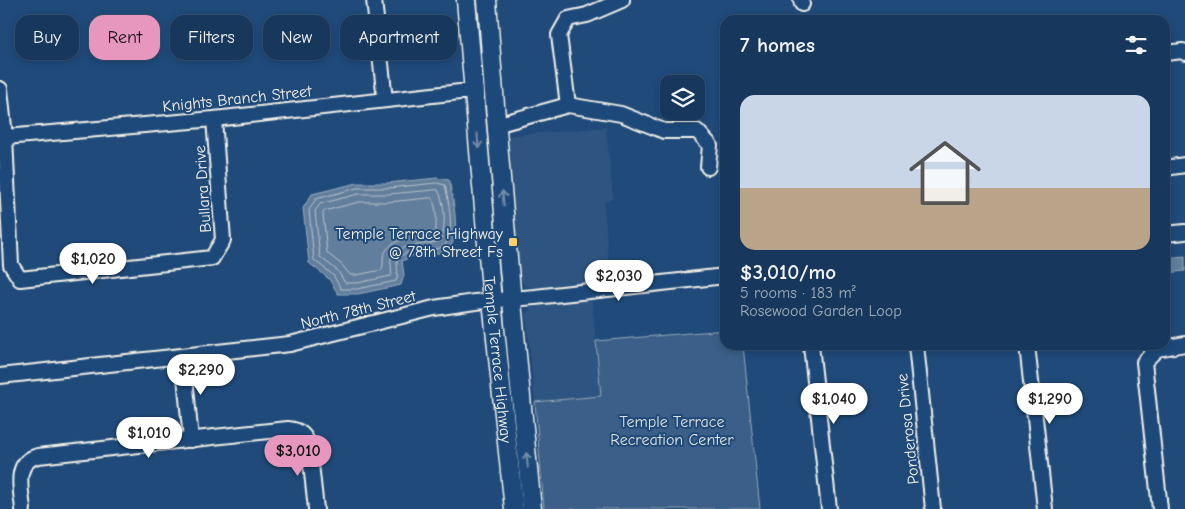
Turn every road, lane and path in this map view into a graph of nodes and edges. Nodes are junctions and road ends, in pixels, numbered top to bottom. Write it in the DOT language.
graph roads {
  1 [pos="374,0"];
  2 [pos="466,0"];
  3 [pos="487,0"];
  4 [pos="622,0"];
  5 [pos="1170,52"];
  6 [pos="1185,53"];
  7 [pos="0,89"];
  8 [pos="493,90"];
  9 [pos="473,92"];
  10 [pos="384,100"];
  11 [pos="568,106"];
  12 [pos="214,119"];
  13 [pos="496,125"];
  14 [pos="5,137"];
  15 [pos="1185,165"];
  16 [pos="708,167"];
  17 [pos="1170,167"];
  18 [pos="1185,232"];
  19 [pos="1170,234"];
  20 [pos="720,277"];
  21 [pos="511,299"];
  22 [pos="492,300"];
  23 [pos="1185,344"];
  24 [pos="1170,347"];
  25 [pos="812,350"];
  26 [pos="917,350"];
  27 [pos="1028,350"];
  28 [pos="1157,350"];
  29 [pos="183,356"];
  30 [pos="0,376"];
  31 [pos="191,440"];
  32 [pos="23,509"];
  33 [pos="316,509"];
  34 [pos="514,509"];
  35 [pos="532,509"];
  36 [pos="829,509"];
  37 [pos="933,509"];
  38 [pos="1045,509"];
  39 [pos="1160,509"];
  1 -- 10 [label="street"];
  2 -- 9 [label="main road, Temple Terrace Highway"];
  3 -- 8 [label="main road, Temple Terrace Highway"];
  4 -- 11 [label="street"];
  5 -- 6 [label="street"];
  7 -- 14 [label="street, Bullara Drive"];
  8 -- 9 [label="main road"];
  8 -- 13 [label="main road, Temple Terrace Highway"];
  9 -- 10 [label="street, Knights Branch Street"];
  9 -- 22 [label="main road, Temple Terrace Highway, one-way"];
  10 -- 12 [label="street, Knights Branch Street"];
  11 -- 13 [label="street"];
  11 -- 16 [label="street"];
  12 -- 14 [label="street, Knights Branch Street"];
  12 -- 14 [label="street, Bullara Drive"];
  21 -- 13 [label="main road, Temple Terrace Highway, one-way"];
  15 -- 17 [label="street"];
  18 -- 19 [label="street"];
  20 -- 21 [label="street, North 78th Street"];
  21 -- 22 [label="street, North 78th Street"];
  35 -- 21 [label="main road, Temple Terrace Highway, one-way"];
  22 -- 29 [label="street, North 78th Street"];
  22 -- 34 [label="main road, Temple Terrace Highway"];
  23 -- 24 [label="street"];
  25 -- 36 [label="street"];
  26 -- 37 [label="street, Ponderosa Drive"];
  27 -- 38 [label="street"];
  28 -- 39 [label="street"];
  29 -- 30 [label="street, North 78th Street"];
  29 -- 31 [label="street"];
  31 -- 32 [label="street"];
  31 -- 33 [label="street"];
}
